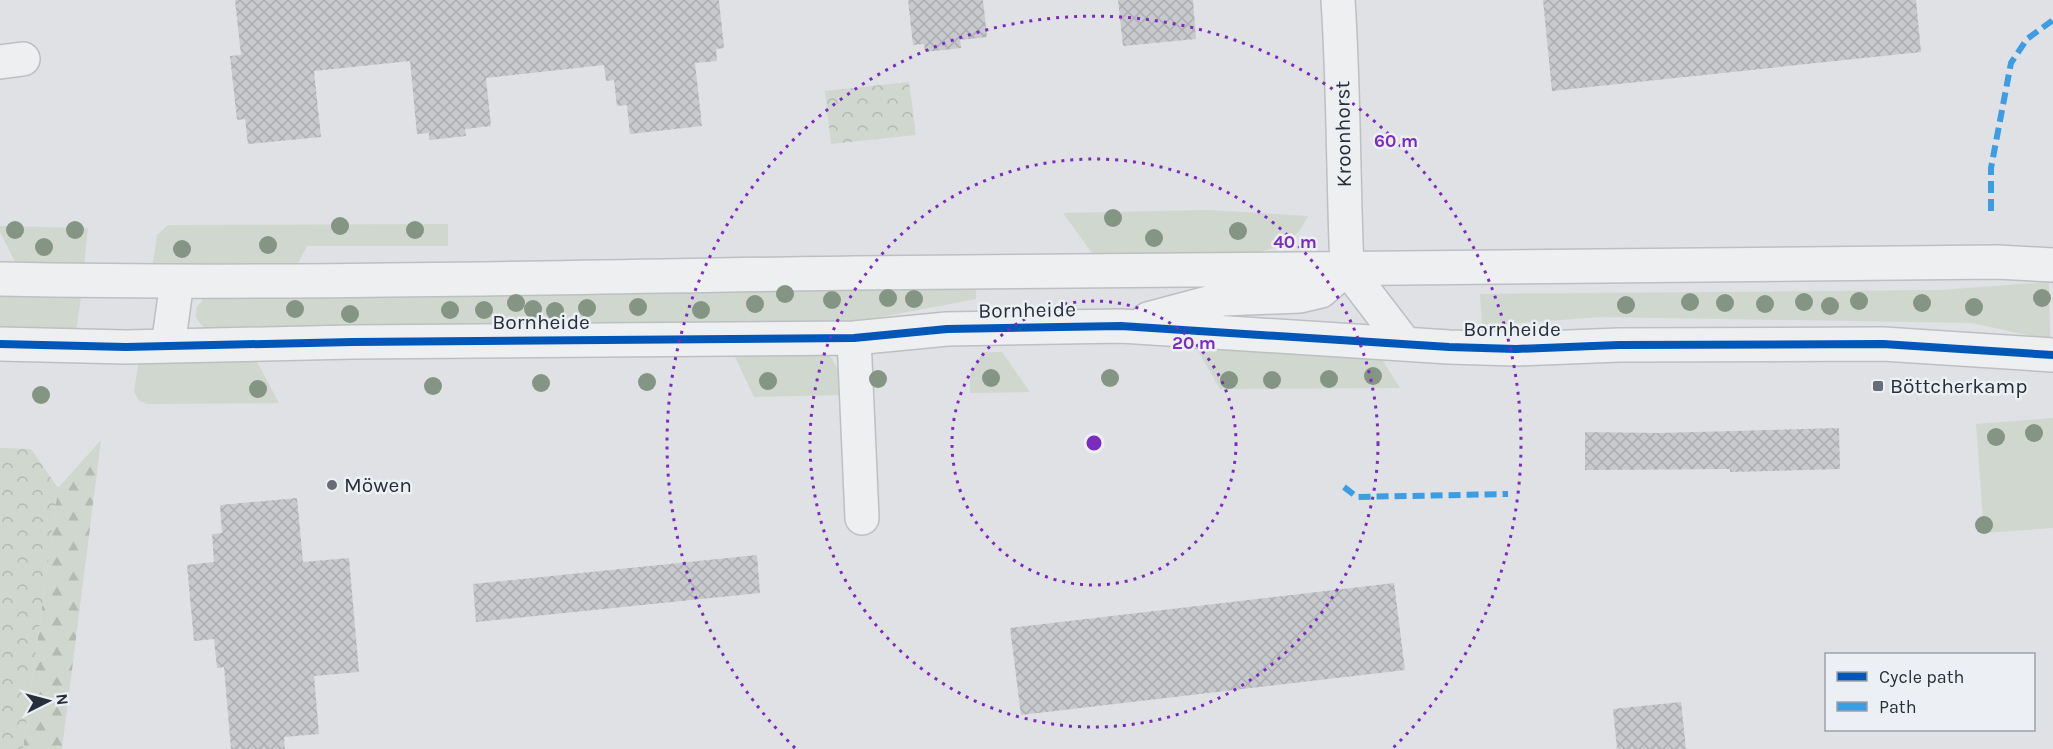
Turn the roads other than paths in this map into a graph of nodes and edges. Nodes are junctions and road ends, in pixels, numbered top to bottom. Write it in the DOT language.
graph roads {
  1 [pos="1338,0"];
  2 [pos="2053,265"];
  3 [pos="1347,268"];
  4 [pos="0,279"];
  5 [pos="177,282"];
  6 [pos="1121,326"];
  7 [pos="854,338"];
  8 [pos="0,344"];
  9 [pos="1405,344"];
  10 [pos="168,346"];
  11 [pos="2053,355"];
  12 [pos="862,518"];
  1 -- 3 [label="street, Kroonhorst"];
  2 -- 3 [label="street, Bornheide"];
  3 -- 5 [label="street, Bornheide"];
  3 -- 6 [label="street"];
  3 -- 9 [label="street"];
  4 -- 5 [label="street, Bornheide"];
  5 -- 10 [label="street"];
  6 -- 7 [label="street, Bornheide"];
  6 -- 9 [label="street, Bornheide"];
  7 -- 10 [label="street, Bornheide"];
  7 -- 12 [label="street"];
  8 -- 10 [label="street, Bornheide"];
  9 -- 11 [label="street, Bornheide"];
}
